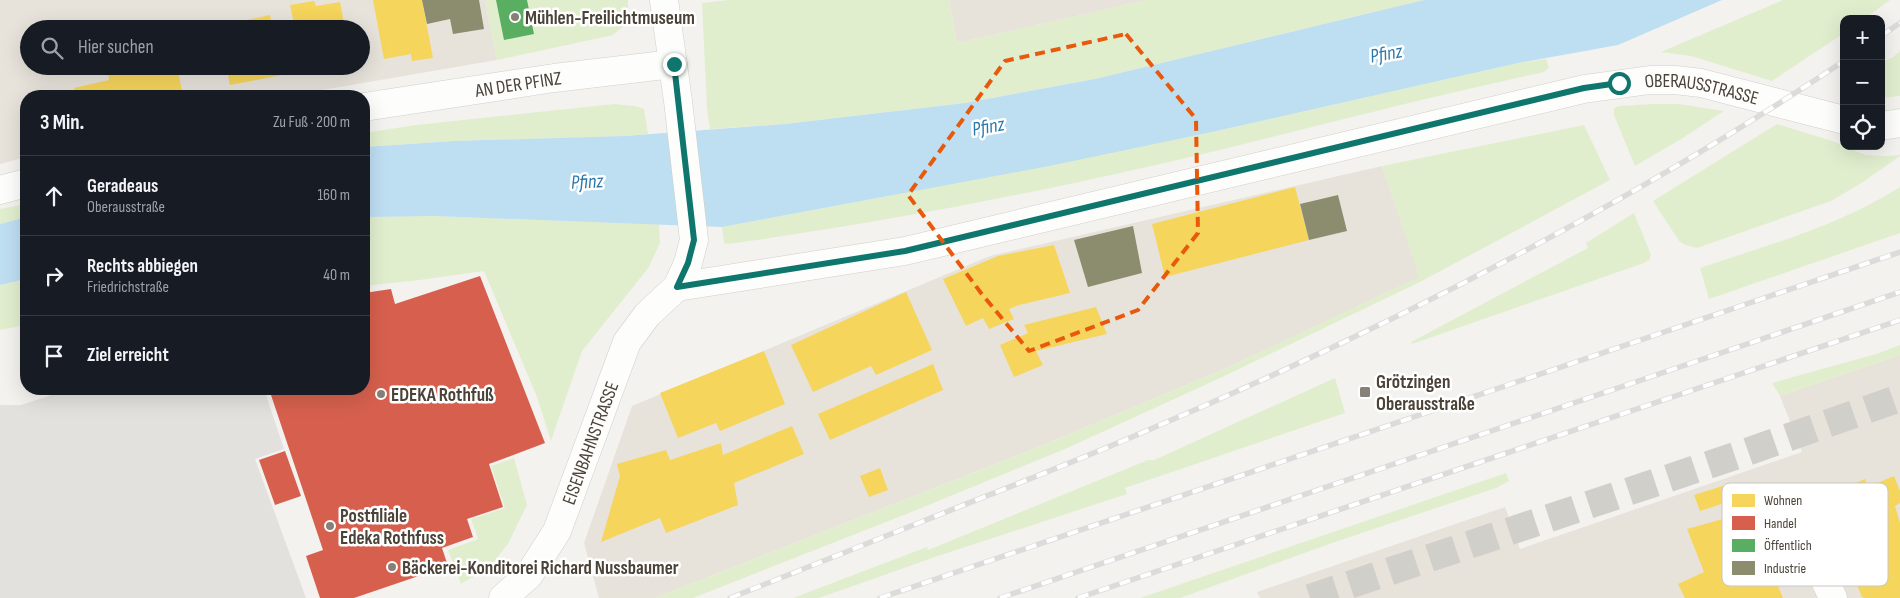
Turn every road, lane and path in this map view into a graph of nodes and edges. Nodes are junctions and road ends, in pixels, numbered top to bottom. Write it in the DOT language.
graph roads {
  1 [pos="664,0"];
  2 [pos="674,64"];
  3 [pos="370,106"];
  4 [pos="1840,119"];
  5 [pos="1900,123"];
  6 [pos="1885,125"];
  7 [pos="20,185"];
  8 [pos="0,190"];
  9 [pos="677,287"];
  10 [pos="1828,586"];
  11 [pos="503,598"];
  12 [pos="1833,598"];
  1 -- 2 [label="street"];
  2 -- 3 [label="street, AN DER PFINZ"];
  2 -- 9 [label="street"];
  4 -- 9 [label="street, OBERAUSSTRASSE"];
  5 -- 6 [label="street"];
  7 -- 8 [label="street"];
  9 -- 11 [label="street, EISENBAHNSTRASSE"];
  10 -- 12 [label="street"];
}
